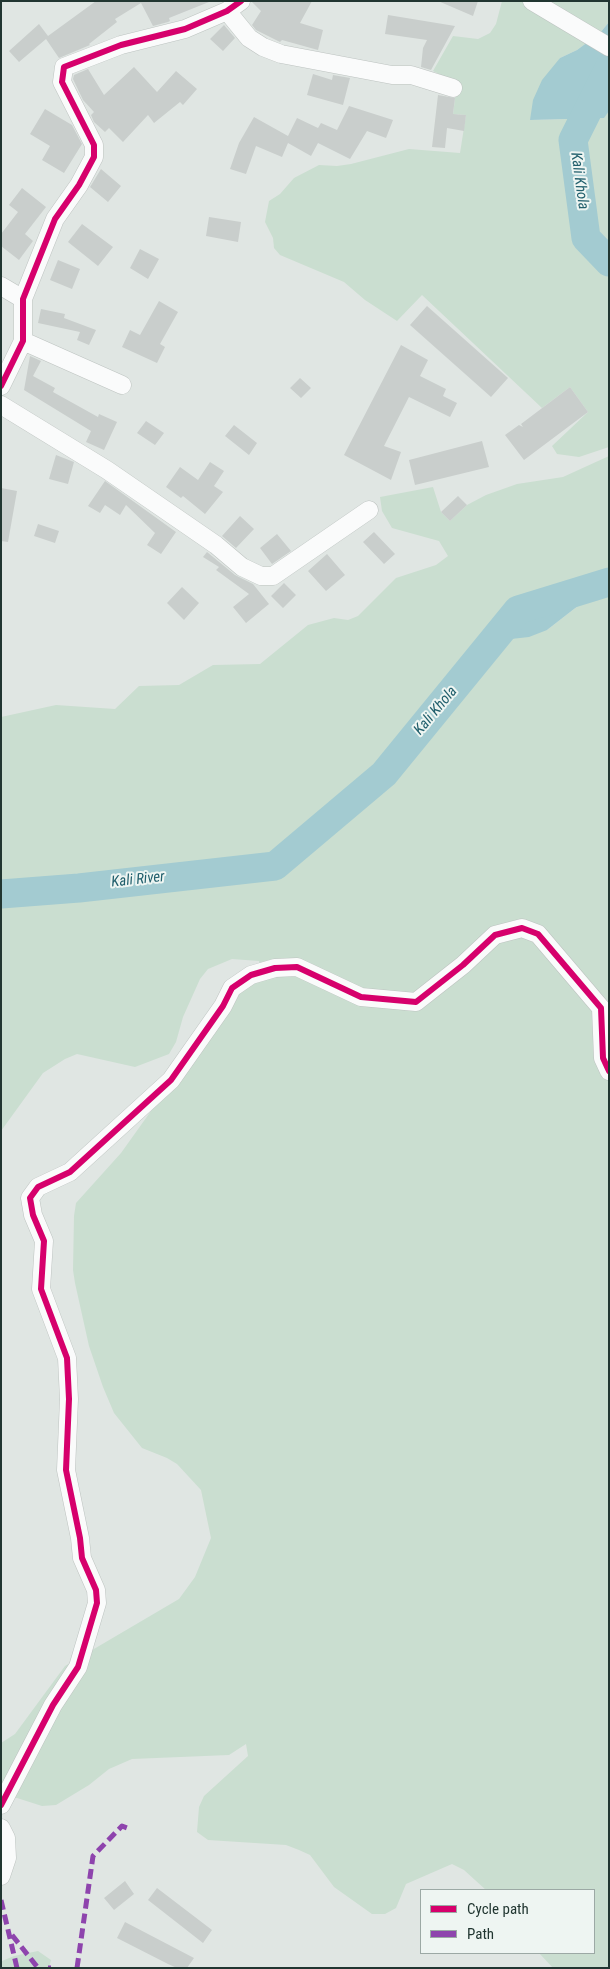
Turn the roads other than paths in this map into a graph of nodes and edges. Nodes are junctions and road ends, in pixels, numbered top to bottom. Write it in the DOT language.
graph roads {
  1 [pos="532,1"];
  2 [pos="234,6"];
  3 [pos="609,47"];
  4 [pos="453,88"];
  5 [pos="1,286"];
  6 [pos="23,299"];
  7 [pos="23,341"];
  8 [pos="122,385"];
  9 [pos="1,386"];
  10 [pos="1,405"];
  11 [pos="369,510"];
  12 [pos="609,1071"];
  13 [pos="1,1805"];
  14 [pos="1,1828"];
  15 [pos="1,1876"];
  1 -- 3 [label="street"];
  2 -- 4 [label="street"];
  2 -- 6 [label="street"];
  5 -- 6 [label="street"];
  6 -- 7 [label="street"];
  7 -- 8 [label="street"];
  7 -- 9 [label="street"];
  10 -- 11 [label="street"];
  12 -- 13 [label="street"];
  14 -- 15 [label="street"];
}
